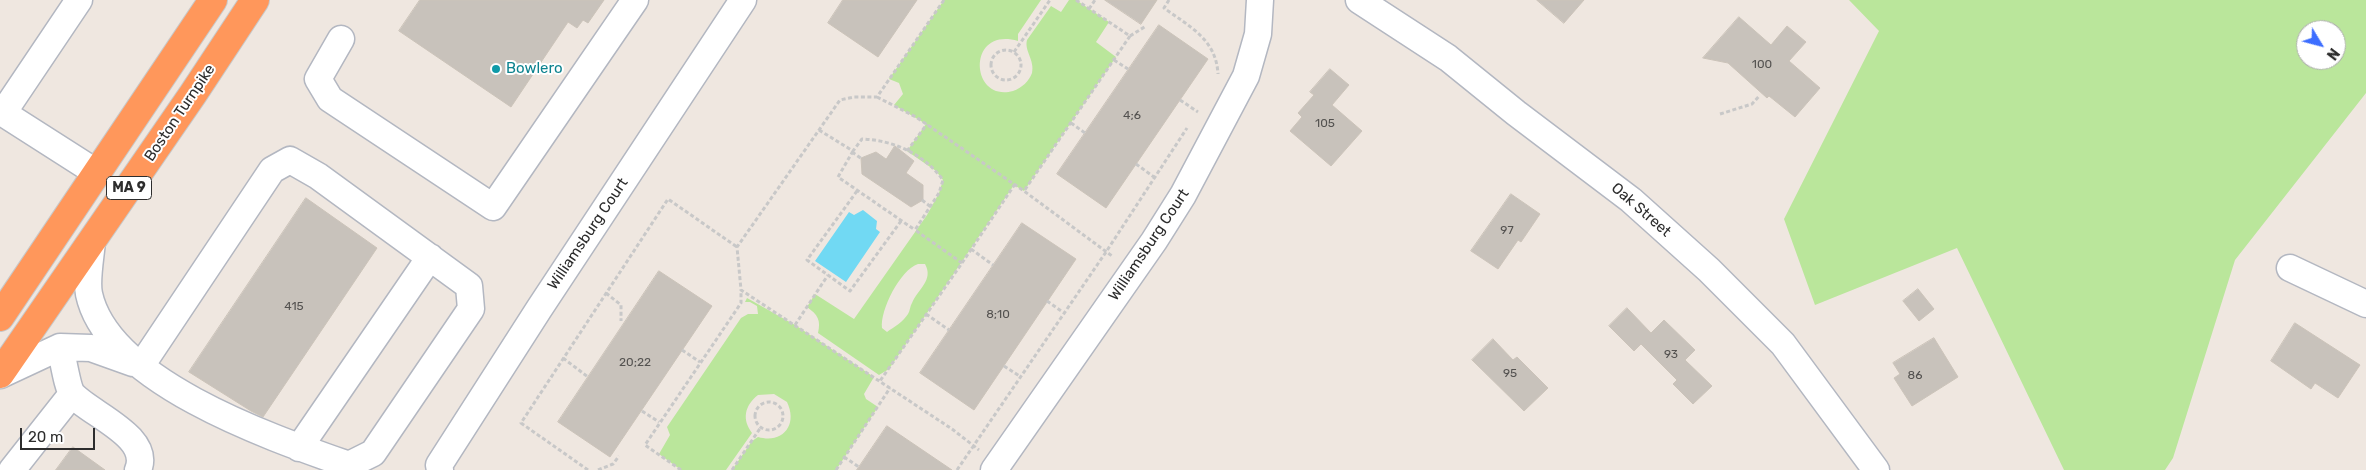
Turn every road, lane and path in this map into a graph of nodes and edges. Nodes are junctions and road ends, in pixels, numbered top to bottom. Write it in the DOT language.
graph roads {
  1 [pos="79,0"];
  2 [pos="213,0"];
  3 [pos="255,0"];
  4 [pos="634,0"];
  5 [pos="743,0"];
  6 [pos="944,0"];
  7 [pos="1050,0"];
  8 [pos="1076,0"];
  9 [pos="1095,0"];
  10 [pos="1169,0"];
  11 [pos="1260,0"];
  12 [pos="1359,0"];
  13 [pos="1089,8"];
  14 [pos="1146,26"];
  15 [pos="1130,36"];
  16 [pos="341,40"];
  17 [pos="1014,52"];
  18 [pos="1114,60"];
  19 [pos="1128,69"];
  20 [pos="1218,81"];
  21 [pos="1760,95"];
  22 [pos="877,97"];
  23 [pos="1180,100"];
  24 [pos="1203,104"];
  25 [pos="2,111"];
  26 [pos="1198,112"];
  27 [pos="1720,114"];
  28 [pos="1071,123"];
  29 [pos="927,124"];
  30 [pos="819,130"];
  31 [pos="1085,133"];
  32 [pos="853,151"];
  33 [pos="907,151"];
  34 [pos="862,159"];
  35 [pos="1136,164"];
  36 [pos="97,173"];
  37 [pos="1154,177"];
  38 [pos="1015,184"];
  39 [pos="857,191"];
  40 [pos="1024,191"];
  41 [pos="922,200"];
  42 [pos="931,207"];
  43 [pos="901,221"];
  44 [pos="915,230"];
  45 [pos="92,241"];
  46 [pos="737,247"];
  47 [pos="971,249"];
  48 [pos="1106,252"];
  49 [pos="430,257"];
  50 [pos="962,263"];
  51 [pos="993,265"];
  52 [pos="2290,268"];
  53 [pos="1132,272"];
  54 [pos="828,275"];
  55 [pos="741,290"];
  56 [pos="606,293"];
  57 [pos="1047,301"];
  58 [pos="2366,304"];
  59 [pos="1064,313"];
  60 [pos="926,314"];
  61 [pos="0,317"];
  62 [pos="621,321"];
  63 [pos="795,325"];
  64 [pos="949,330"];
  65 [pos="60,347"];
  66 [pos="682,350"];
  67 [pos="562,358"];
  68 [pos="700,362"];
  69 [pos="140,366"];
  70 [pos="1004,366"];
  71 [pos="0,374"];
  72 [pos="588,376"];
  73 [pos="1021,377"];
  74 [pos="880,381"];
  75 [pos="890,388"];
  76 [pos="72,394"];
  77 [pos="642,411"];
  78 [pos="660,422"];
  79 [pos="761,427"];
  80 [pos="974,445"];
  81 [pos="299,448"];
  82 [pos="619,456"];
  83 [pos="844,457"];
  84 [pos="859,467"];
  85 [pos="996,468"];
  86 [pos="12,470"];
  87 [pos="138,470"];
  88 [pos="440,470"];
  89 [pos="588,470"];
  90 [pos="598,470"];
  91 [pos="680,470"];
  92 [pos="732,470"];
  93 [pos="836,470"];
  94 [pos="957,470"];
  95 [pos="1876,470"];
  1 -- 25 [label="street"];
  2 -- 36 [label="highway, MA 9"];
  3 -- 45 [label="highway, Boston Turnpike / MA 9"];
  4 -- 16 [label="street"];
  5 -- 88 [label="street, Williamsburg Court"];
  6 -- 22 [label="path"];
  7 -- 17 [label="path"];
  8 -- 13 [label="path"];
  9 -- 13 [label="path"];
  10 -- 20 [label="path"];
  11 -- 53 [label="street, Williamsburg Court"];
  12 -- 95 [label="street, Oak Street"];
  13 -- 15 [label="path"];
  14 -- 15 [label="path"];
  15 -- 18 [label="path"];
  17 -- 17 [label="path"];
  18 -- 19 [label="path"];
  18 -- 28 [label="path"];
  21 -- 27 [label="path"];
  22 -- 29 [label="path"];
  22 -- 30 [label="path"];
  23 -- 26 [label="path"];
  24 -- 26 [label="path"];
  25 -- 36 [label="street"];
  26 -- 37 [label="path"];
  28 -- 31 [label="path"];
  28 -- 40 [label="path"];
  29 -- 33 [label="path"];
  29 -- 38 [label="path"];
  30 -- 32 [label="path"];
  30 -- 46 [label="path"];
  32 -- 33 [label="path"];
  32 -- 34 [label="path"];
  32 -- 39 [label="path"];
  33 -- 42 [label="path"];
  35 -- 37 [label="path"];
  36 -- 61 [label="highway, MA 9"];
  37 -- 48 [label="path"];
  38 -- 40 [label="path"];
  38 -- 47 [label="path"];
  39 -- 43 [label="path"];
  39 -- 54 [label="path"];
  40 -- 48 [label="path"];
  41 -- 42 [label="path"];
  42 -- 44 [label="path"];
  43 -- 44 [label="path"];
  43 -- 54 [label="path"];
  44 -- 50 [label="path"];
  45 -- 69 [label="street"];
  45 -- 71 [label="highway, Boston Turnpike / MA 9"];
  46 -- 55 [label="path"];
  46 -- 56 [label="path"];
  47 -- 50 [label="path"];
  47 -- 51 [label="path"];
  48 -- 53 [label="path"];
  48 -- 59 [label="path"];
  49 -- 69 [label="street"];
  49 -- 81 [label="street"];
  49 -- 81 [label="street"];
  50 -- 60 [label="path"];
  52 -- 58 [label="street"];
  53 -- 85 [label="street, Williamsburg Court"];
  54 -- 63 [label="path"];
  55 -- 63 [label="path"];
  55 -- 68 [label="path"];
  56 -- 62 [label="path"];
  56 -- 67 [label="path"];
  57 -- 59 [label="path"];
  59 -- 73 [label="path"];
  60 -- 64 [label="path"];
  60 -- 74 [label="path"];
  63 -- 74 [label="path"];
  65 -- 69 [label="street"];
  65 -- 71 [label="street"];
  65 -- 76 [label="street"];
  66 -- 68 [label="path"];
  67 -- 72 [label="path"];
  67 -- 89 [label="path"];
  68 -- 78 [label="path"];
  69 -- 81 [label="street"];
  70 -- 73 [label="path"];
  73 -- 80 [label="path"];
  74 -- 75 [label="path"];
  75 -- 80 [label="path"];
  75 -- 83 [label="path"];
  76 -- 86 [label="street"];
  76 -- 87 [label="street"];
  77 -- 78 [label="path"];
  78 -- 91 [label="path"];
  79 -- 79 [label="path"];
  79 -- 92 [label="path"];
  80 -- 85 [label="path"];
  80 -- 94 [label="path"];
  82 -- 90 [label="path"];
  83 -- 84 [label="path"];
  83 -- 93 [label="path"];
}
